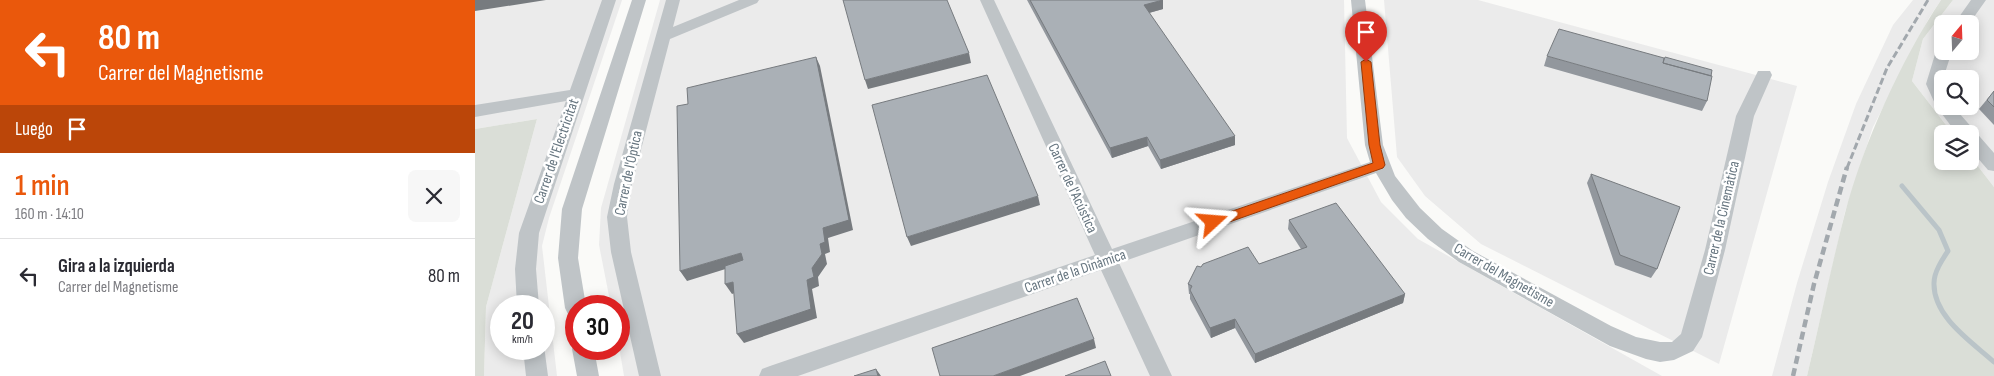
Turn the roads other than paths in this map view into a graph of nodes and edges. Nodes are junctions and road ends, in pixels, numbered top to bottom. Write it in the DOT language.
graph roads {
  1 [pos="609,0"];
  2 [pos="639,0"];
  3 [pos="673,0"];
  4 [pos="752,0"];
  5 [pos="987,0"];
  6 [pos="1359,0"];
  7 [pos="1979,0"];
  8 [pos="1968,15"];
  9 [pos="662,37"];
  10 [pos="1764,75"];
  11 [pos="576,94"];
  12 [pos="475,111"];
  13 [pos="1951,115"];
  14 [pos="1960,125"];
  15 [pos="1979,148"];
  16 [pos="1379,165"];
  17 [pos="1994,165"];
  18 [pos="1106,260"];
  19 [pos="527,295"];
  20 [pos="574,295"];
  21 [pos="1671,352"];
  22 [pos="535,360"];
  23 [pos="585,360"];
  24 [pos="537,376"];
  25 [pos="588,376"];
  26 [pos="650,376"];
  27 [pos="769,376"];
  28 [pos="1161,376"];
  1 -- 11 [label="street, Carrer de l'Electricitat"];
  2 -- 20 [label="street"];
  3 -- 9 [label="street, Carrer de l'Òptica"];
  4 -- 9 [label="street"];
  5 -- 18 [label="street, Carrer de l'Acústica"];
  6 -- 16 [label="street, Carrer del Magnetisme"];
  7 -- 8 [label="street"];
  9 -- 26 [label="street, Carrer de l'Òptica"];
  10 -- 21 [label="street, Carrer de la Cinemàtica"];
  11 -- 12 [label="street"];
  11 -- 19 [label="street, Carrer de l'Electricitat"];
  13 -- 14 [label="street"];
  15 -- 17 [label="street"];
  16 -- 18 [label="street, Carrer de la Dinàmica"];
  16 -- 21 [label="street, Carrer del Magnetisme"];
  18 -- 27 [label="street, Carrer de la Dinàmica"];
  18 -- 28 [label="street, Carrer de l'Acústica"];
  22 -- 24 [label="street"];
  23 -- 25 [label="street"];
}
